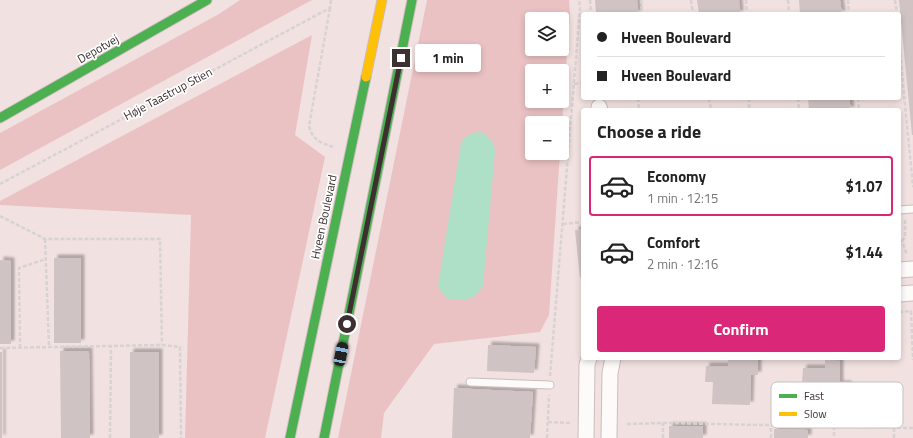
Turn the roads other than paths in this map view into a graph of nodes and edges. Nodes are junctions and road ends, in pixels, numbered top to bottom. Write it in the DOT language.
graph roads {
  1 [pos="207,0"];
  2 [pos="382,0"];
  3 [pos="412,0"];
  4 [pos="0,118"];
  5 [pos="913,209"];
  6 [pos="902,210"];
  7 [pos="910,262"];
  8 [pos="901,269"];
  9 [pos="913,293"];
  10 [pos="901,294"];
  11 [pos="588,360"];
  12 [pos="613,360"];
  13 [pos="470,382"];
  14 [pos="550,385"];
  15 [pos="290,438"];
  16 [pos="324,438"];
  17 [pos="586,438"];
  18 [pos="609,438"];
  1 -- 4 [label="street, Depotvej"];
  2 -- 15 [label="street, Hveen Boulevard"];
  3 -- 16 [label="street"];
  5 -- 6 [label="lane"];
  7 -- 8 [label="street"];
  9 -- 10 [label="street"];
  11 -- 17 [label="street"];
  12 -- 18 [label="street"];
  13 -- 14 [label="lane"];
}
